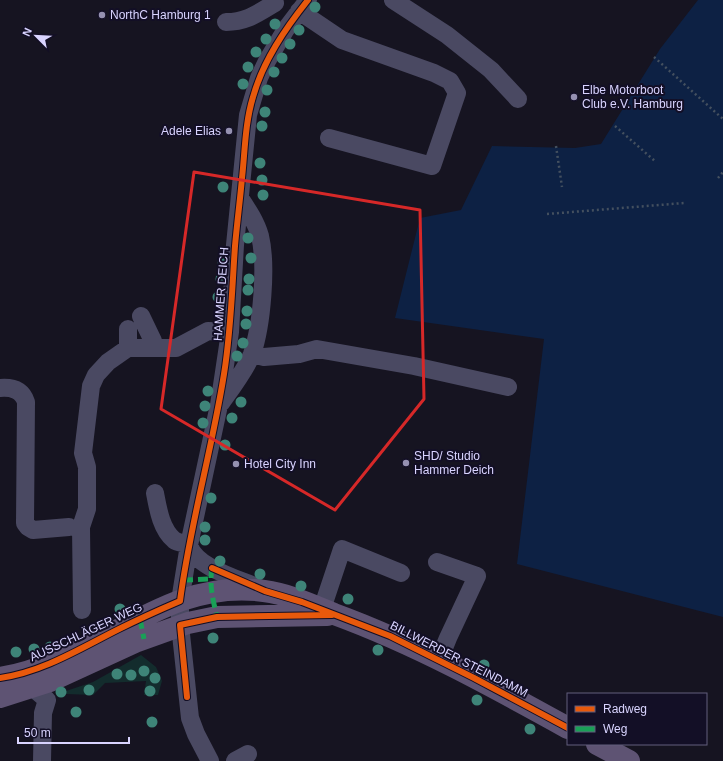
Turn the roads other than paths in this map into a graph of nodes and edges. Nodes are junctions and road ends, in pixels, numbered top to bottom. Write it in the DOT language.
graph roads {
  1 [pos="393,0"];
  2 [pos="274,1"];
  3 [pos="301,9"];
  4 [pos="226,22"];
  5 [pos="518,99"];
  6 [pos="329,138"];
  7 [pos="240,198"];
  8 [pos="142,316"];
  9 [pos="128,329"];
  10 [pos="230,332"];
  11 [pos="128,348"];
  12 [pos="152,348"];
  13 [pos="252,354"];
  14 [pos="508,387"];
  15 [pos="0,388"];
  16 [pos="219,405"];
  17 [pos="155,493"];
  18 [pos="69,527"];
  19 [pos="189,545"];
  20 [pos="437,562"];
  21 [pos="401,573"];
  22 [pos="266,591"];
  23 [pos="180,601"];
  24 [pos="82,610"];
  25 [pos="330,612"];
  26 [pos="180,625"];
  27 [pos="440,660"];
  28 [pos="0,678"];
  29 [pos="40,694"];
  30 [pos="0,697"];
  31 [pos="567,727"];
  32 [pos="600,745"];
  33 [pos="42,761"];
  34 [pos="210,761"];
  35 [pos="629,761"];
  1 -- 5 [label="street"];
  2 -- 3 [label="street"];
  2 -- 4 [label="street"];
  3 -- 6 [label="street"];
  3 -- 7 [label="street, HAMMER DEICH"];
  7 -- 10 [label="street, HAMMER DEICH"];
  7 -- 13 [label="street"];
  8 -- 12 [label="street"];
  9 -- 11 [label="street"];
  10 -- 12 [label="street"];
  10 -- 16 [label="street, HAMMER DEICH"];
  11 -- 12 [label="street"];
  11 -- 24 [label="street"];
  13 -- 14 [label="street"];
  13 -- 16 [label="street"];
  15 -- 18 [label="street"];
  16 -- 19 [label="street, HAMMER DEICH"];
  17 -- 19 [label="street"];
  19 -- 22 [label="street"];
  19 -- 23 [label="street, HAMMER DEICH"];
  20 -- 27 [label="street"];
  21 -- 25 [label="street"];
  22 -- 23 [label="main road, BILLWERDER STEINDAMM"];
  22 -- 25 [label="main road, BILLWERDER STEINDAMM"];
  23 -- 26 [label="street, HAMMER DEICH"];
  23 -- 28 [label="main road, AUSSCHLÄGER WEG"];
  25 -- 26 [label="main road, BILLWERDER STEINDAMM"];
  25 -- 27 [label="main road, BILLWERDER STEINDAMM"];
  26 -- 29 [label="main road"];
  26 -- 34 [label="street, HAMMER DEICH"];
  27 -- 31 [label="main road, BILLWERDER STEINDAMM"];
  29 -- 30 [label="main road"];
  29 -- 33 [label="street"];
  32 -- 35 [label="main road"];
}
